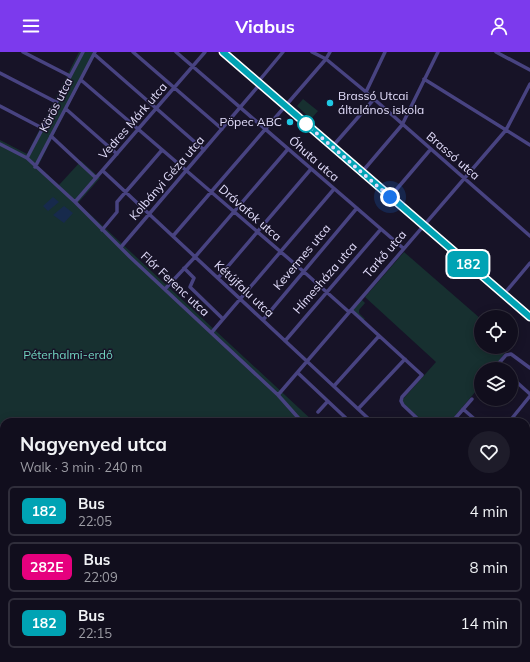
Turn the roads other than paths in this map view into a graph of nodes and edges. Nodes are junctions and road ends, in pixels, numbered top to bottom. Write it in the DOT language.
graph roads {
  1 [pos="23,52"];
  2 [pos="83,52"];
  3 [pos="133,52"];
  4 [pos="176,52"];
  5 [pos="206,52"];
  6 [pos="223,52"];
  7 [pos="283,52"];
  8 [pos="312,52"];
  9 [pos="330,52"];
  10 [pos="385,52"];
  11 [pos="438,52"];
  12 [pos="496,52"];
  13 [pos="95,53"];
  14 [pos="326,59"];
  15 [pos="193,67"];
  16 [pos="530,70"];
  17 [pos="0,73"];
  18 [pos="70,76"];
  19 [pos="424,78"];
  20 [pos="81,80"];
  21 [pos="259,83"];
  22 [pos="530,86"];
  23 [pos="175,87"];
  24 [pos="366,92"];
  25 [pos="374,99"];
  26 [pos="56,102"];
  27 [pos="0,106"];
  28 [pos="285,106"];
  29 [pos="157,108"];
  30 [pos="241,108"];
  31 [pos="66,109"];
  32 [pos="402,125"];
  33 [pos="42,128"];
  34 [pos="222,129"];
  35 [pos="265,129"];
  36 [pos="139,130"];
  37 [pos="506,130"];
  38 [pos="51,136"];
  39 [pos="0,144"];
  40 [pos="530,145"];
  41 [pos="332,147"];
  42 [pos="288,149"];
  43 [pos="162,150"];
  44 [pos="204,150"];
  45 [pos="430,150"];
  46 [pos="117,154"];
  47 [pos="27,158"];
  48 [pos="35,167"];
  49 [pos="311,169"];
  50 [pos="102,171"];
  51 [pos="186,172"];
  52 [pos="362,172"];
  53 [pos="96,178"];
  54 [pos="464,178"];
  55 [pos="334,189"];
  56 [pos="126,192"];
  57 [pos="211,193"];
  58 [pos="390,197"];
  59 [pos="75,202"];
  60 [pos="357,208"];
  61 [pos="234,212"];
  62 [pos="149,214"];
  63 [pos="424,226"];
  64 [pos="381,229"];
  65 [pos="102,230"];
  66 [pos="256,232"];
  67 [pos="173,236"];
  68 [pos="530,236"];
  69 [pos="120,247"];
  70 [pos="403,248"];
  71 [pos="281,253"];
  72 [pos="195,257"];
  73 [pos="530,263"];
  74 [pos="184,268"];
  75 [pos="303,271"];
  76 [pos="218,278"];
  77 [pos="165,289"];
  78 [pos="326,292"];
  79 [pos="504,294"];
  80 [pos="240,299"];
  81 [pos="350,311"];
  82 [pos="530,317"];
  83 [pos="223,319"];
  84 [pos="263,320"];
  85 [pos="212,332"];
  86 [pos="379,336"];
  87 [pos="285,341"];
  88 [pos="405,359"];
  89 [pos="308,362"];
  90 [pos="500,362"];
  91 [pos="530,368"];
  92 [pos="298,373"];
  93 [pos="518,384"];
  94 [pos="334,386"];
  95 [pos="278,395"];
  96 [pos="530,395"];
  97 [pos="472,399"];
  98 [pos="328,401"];
  99 [pos="358,409"];
  100 [pos="463,409"];
  101 [pos="318,412"];
  102 [pos="298,418"];
  103 [pos="346,418"];
  104 [pos="368,418"];
  105 [pos="417,418"];
  106 [pos="455,418"];
  107 [pos="473,418"];
  108 [pos="512,418"];
  1 -- 18 [label="street"];
  2 -- 18 [label="street"];
  3 -- 23 [label="street"];
  4 -- 15 [label="street, Óhuta utca"];
  5 -- 15 [label="street, Vedres Márk utca"];
  6 -- 21 [label="street"];
  7 -- 21 [label="street, Kolbányi Géza utca"];
  8 -- 14 [label="street, Brassó utca"];
  9 -- 14 [label="street"];
  10 -- 24 [label="street"];
  11 -- 19 [label="street"];
  12 -- 16 [label="street"];
  13 -- 20 [label="street, Körös utca"];
  13 -- 29 [label="street"];
  14 -- 24 [label="street, Brassó utca"];
  14 -- 28 [label="street"];
  15 -- 23 [label="street, Vedres Márk utca"];
  15 -- 30 [label="street, Óhuta utca"];
  17 -- 26 [label="street"];
  18 -- 26 [label="street"];
  19 -- 32 [label="street"];
  19 -- 37 [label="street"];
  20 -- 31 [label="street, Körös utca"];
  20 -- 36 [label="street, Drávafok utca"];
  21 -- 28 [label="street"];
  21 -- 30 [label="street, Kolbányi Géza utca"];
  22 -- 37 [label="street, Tarkő utca"];
  23 -- 29 [label="street, Vedres Márk utca"];
  23 -- 34 [label="street"];
  24 -- 25 [label="street, Brassó utca"];
  25 -- 32 [label="street, Brassó utca"];
  25 -- 41 [label="street"];
  26 -- 33 [label="street"];
  27 -- 33 [label="street"];
  28 -- 35 [label="street"];
  28 -- 41 [label="street"];
  29 -- 36 [label="street, Vedres Márk utca"];
  29 -- 44 [label="street"];
  30 -- 34 [label="street, Kolbányi Géza utca"];
  30 -- 35 [label="street, Óhuta utca"];
  31 -- 38 [label="street, Körös utca"];
  31 -- 46 [label="street"];
  32 -- 45 [label="street, Brassó utca"];
  32 -- 52 [label="street"];
  33 -- 47 [label="street"];
  34 -- 44 [label="street, Kolbányi Géza utca"];
  35 -- 42 [label="street, Óhuta utca"];
  35 -- 57 [label="street"];
  36 -- 43 [label="street, Drávafok utca"];
  36 -- 46 [label="street, Vedres Márk utca"];
  37 -- 40 [label="street"];
  37 -- 54 [label="street, Tarkő utca"];
  38 -- 48 [label="street, Körös utca"];
  38 -- 53 [label="street"];
  39 -- 47 [label="street"];
  41 -- 52 [label="street"];
  42 -- 49 [label="street, Óhuta utca"];
  42 -- 61 [label="street"];
  43 -- 51 [label="street, Drávafok utca"];
  43 -- 56 [label="street"];
  44 -- 51 [label="street, Kolbányi Géza utca"];
  45 -- 54 [label="street, Brassó utca"];
  45 -- 58 [label="street"];
  46 -- 50 [label="street, Vedres Márk utca"];
  47 -- 48 [label="street, Flór Ferenc utca"];
  48 -- 59 [label="street, Flór Ferenc utca"];
  49 -- 55 [label="street, Óhuta utca"];
  49 -- 66 [label="street"];
  50 -- 53 [label="street, Vedres Márk utca"];
  50 -- 56 [label="street, Kétújfalu utca"];
  51 -- 57 [label="street, Drávafok utca"];
  51 -- 62 [label="street, Kolbányi Géza utca"];
  52 -- 58 [label="street"];
  53 -- 59 [label="street, Vedres Márk utca"];
  54 -- 63 [label="street, Tarkő utca"];
  54 -- 68 [label="street, Brassó utca"];
  55 -- 60 [label="street, Óhuta utca"];
  55 -- 71 [label="street"];
  56 -- 62 [label="street, Kétújfalu utca"];
  56 -- 65 [label="street"];
  57 -- 61 [label="street, Drávafok utca"];
  57 -- 67 [label="street"];
  58 -- 63 [label="street"];
  59 -- 65 [label="street, Flór Ferenc utca"];
  60 -- 64 [label="street, Óhuta utca"];
  60 -- 75 [label="street, Kevermes utca"];
  61 -- 66 [label="street, Drávafok utca"];
  61 -- 72 [label="street"];
  62 -- 67 [label="street, Kétújfalu utca"];
  62 -- 69 [label="street, Kolbányi Géza utca"];
  63 -- 70 [label="street, Tarkő utca"];
  63 -- 79 [label="street"];
  64 -- 70 [label="street, Óhuta utca"];
  64 -- 78 [label="street, Hímesháza utca"];
  65 -- 69 [label="street, Flór Ferenc utca"];
  66 -- 71 [label="street, Drávafok utca"];
  66 -- 76 [label="street"];
  67 -- 72 [label="street, Kétújfalu utca"];
  69 -- 77 [label="street, Flór Ferenc utca"];
  70 -- 81 [label="street, Tarkő utca"];
  71 -- 75 [label="street, Drávafok utca"];
  71 -- 80 [label="street"];
  72 -- 74 [label="street"];
  72 -- 76 [label="street, Kétújfalu utca"];
  73 -- 79 [label="street"];
  74 -- 77 [label="street"];
  74 -- 83 [label="street"];
  75 -- 78 [label="street, Drávafok utca"];
  75 -- 84 [label="street, Kevermes utca"];
  76 -- 80 [label="street, Kétújfalu utca"];
  77 -- 85 [label="street, Flór Ferenc utca"];
  78 -- 81 [label="street, Drávafok utca"];
  78 -- 87 [label="street, Hímesháza utca"];
  79 -- 82 [label="street"];
  80 -- 83 [label="street"];
  80 -- 84 [label="street, Kétújfalu utca"];
  81 -- 86 [label="street, Drávafok utca"];
  81 -- 89 [label="street, Tarkő utca"];
  83 -- 85 [label="street"];
  84 -- 87 [label="street, Kétújfalu utca"];
  85 -- 95 [label="street, Flór Ferenc utca"];
  86 -- 88 [label="street, Drávafok utca"];
  86 -- 94 [label="street"];
  87 -- 89 [label="street, Kétújfalu utca"];
  88 -- 99 [label="street"];
  88 -- 105 [label="street, Drávafok utca"];
  89 -- 92 [label="street, Tarkő utca"];
  89 -- 94 [label="street, Kétújfalu utca"];
  90 -- 91 [label="street"];
  92 -- 95 [label="street, Tarkő utca"];
  92 -- 98 [label="street"];
  93 -- 96 [label="street"];
  94 -- 99 [label="street, Kétújfalu utca"];
  95 -- 102 [label="street, Flór Ferenc utca"];
  96 -- 108 [label="street"];
  97 -- 100 [label="street"];
  98 -- 101 [label="street"];
  98 -- 103 [label="street"];
  99 -- 104 [label="street, Kétújfalu utca"];
  100 -- 106 [label="street"];
  100 -- 107 [label="street"];
}
